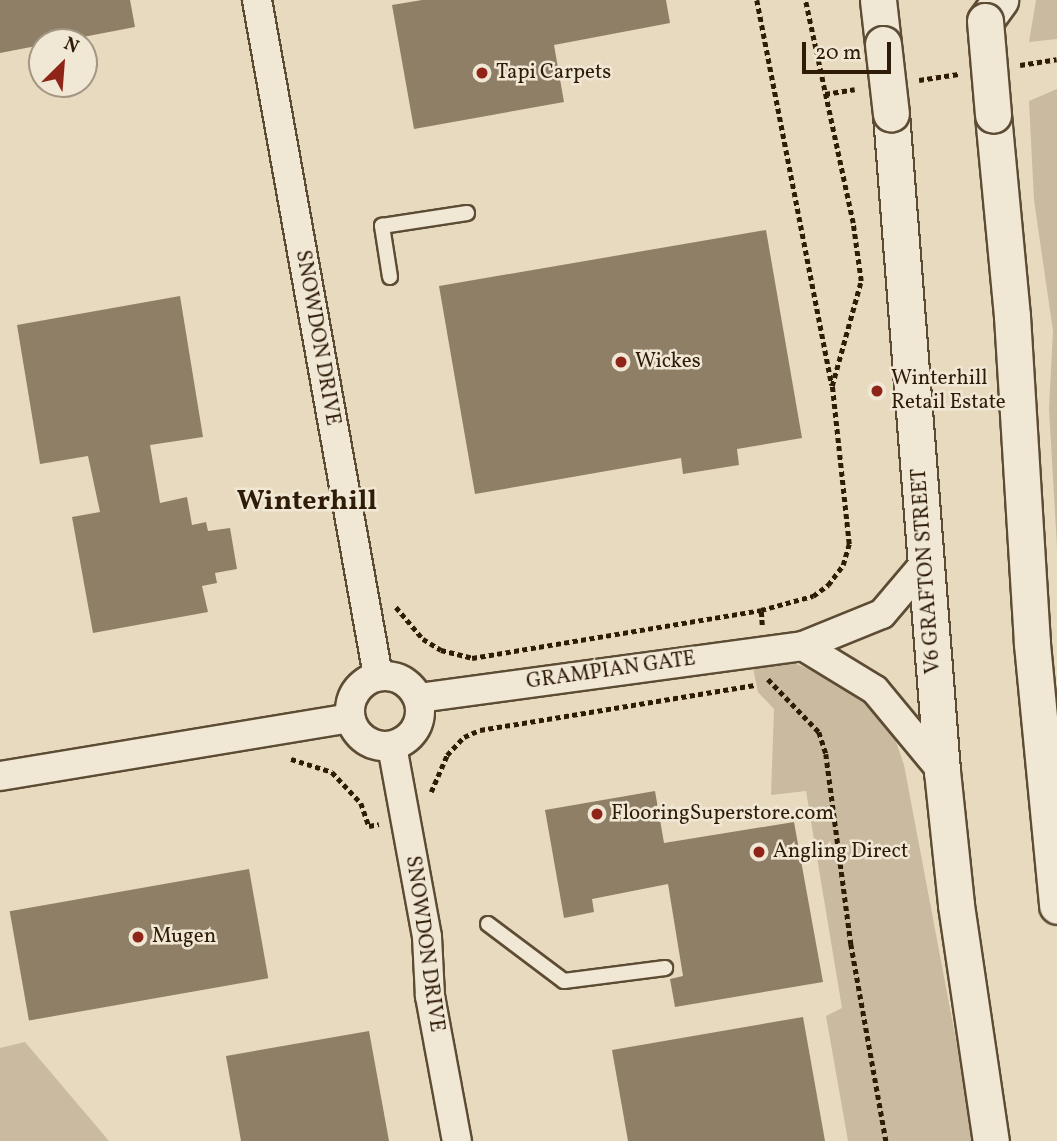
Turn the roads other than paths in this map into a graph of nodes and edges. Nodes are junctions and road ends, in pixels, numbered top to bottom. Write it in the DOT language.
graph roads {
  1 [pos="257,0"];
  2 [pos="878,0"];
  3 [pos="989,7"];
  4 [pos="467,213"];
  5 [pos="390,277"];
  6 [pos="927,561"];
  7 [pos="803,646"];
  8 [pos="378,676"];
  9 [pos="419,698"];
  10 [pos="350,718"];
  11 [pos="392,746"];
  12 [pos="942,771"];
  13 [pos="0,776"];
  14 [pos="1057,906"];
  15 [pos="488,924"];
  16 [pos="665,968"];
  17 [pos="457,1141"];
  18 [pos="991,1141"];
  1 -- 8 [label="street, SNOWDON DRIVE"];
  2 -- 6 [label="street, V6 GRAFTON STREET, bridge"];
  3 -- 14 [label="street, bridge"];
  4 -- 5 [label="lane"];
  6 -- 7 [label="street, GRAMPIAN GATE"];
  6 -- 12 [label="street, V6 GRAFTON STREET"];
  7 -- 9 [label="street, GRAMPIAN GATE"];
  7 -- 12 [label="street"];
  8 -- 9 [label="street"];
  8 -- 10 [label="street"];
  9 -- 11 [label="street"];
  10 -- 11 [label="street"];
  10 -- 13 [label="street"];
  11 -- 17 [label="street, SNOWDON DRIVE"];
  12 -- 18 [label="street, V6 GRAFTON STREET"];
  15 -- 16 [label="lane"];
}
